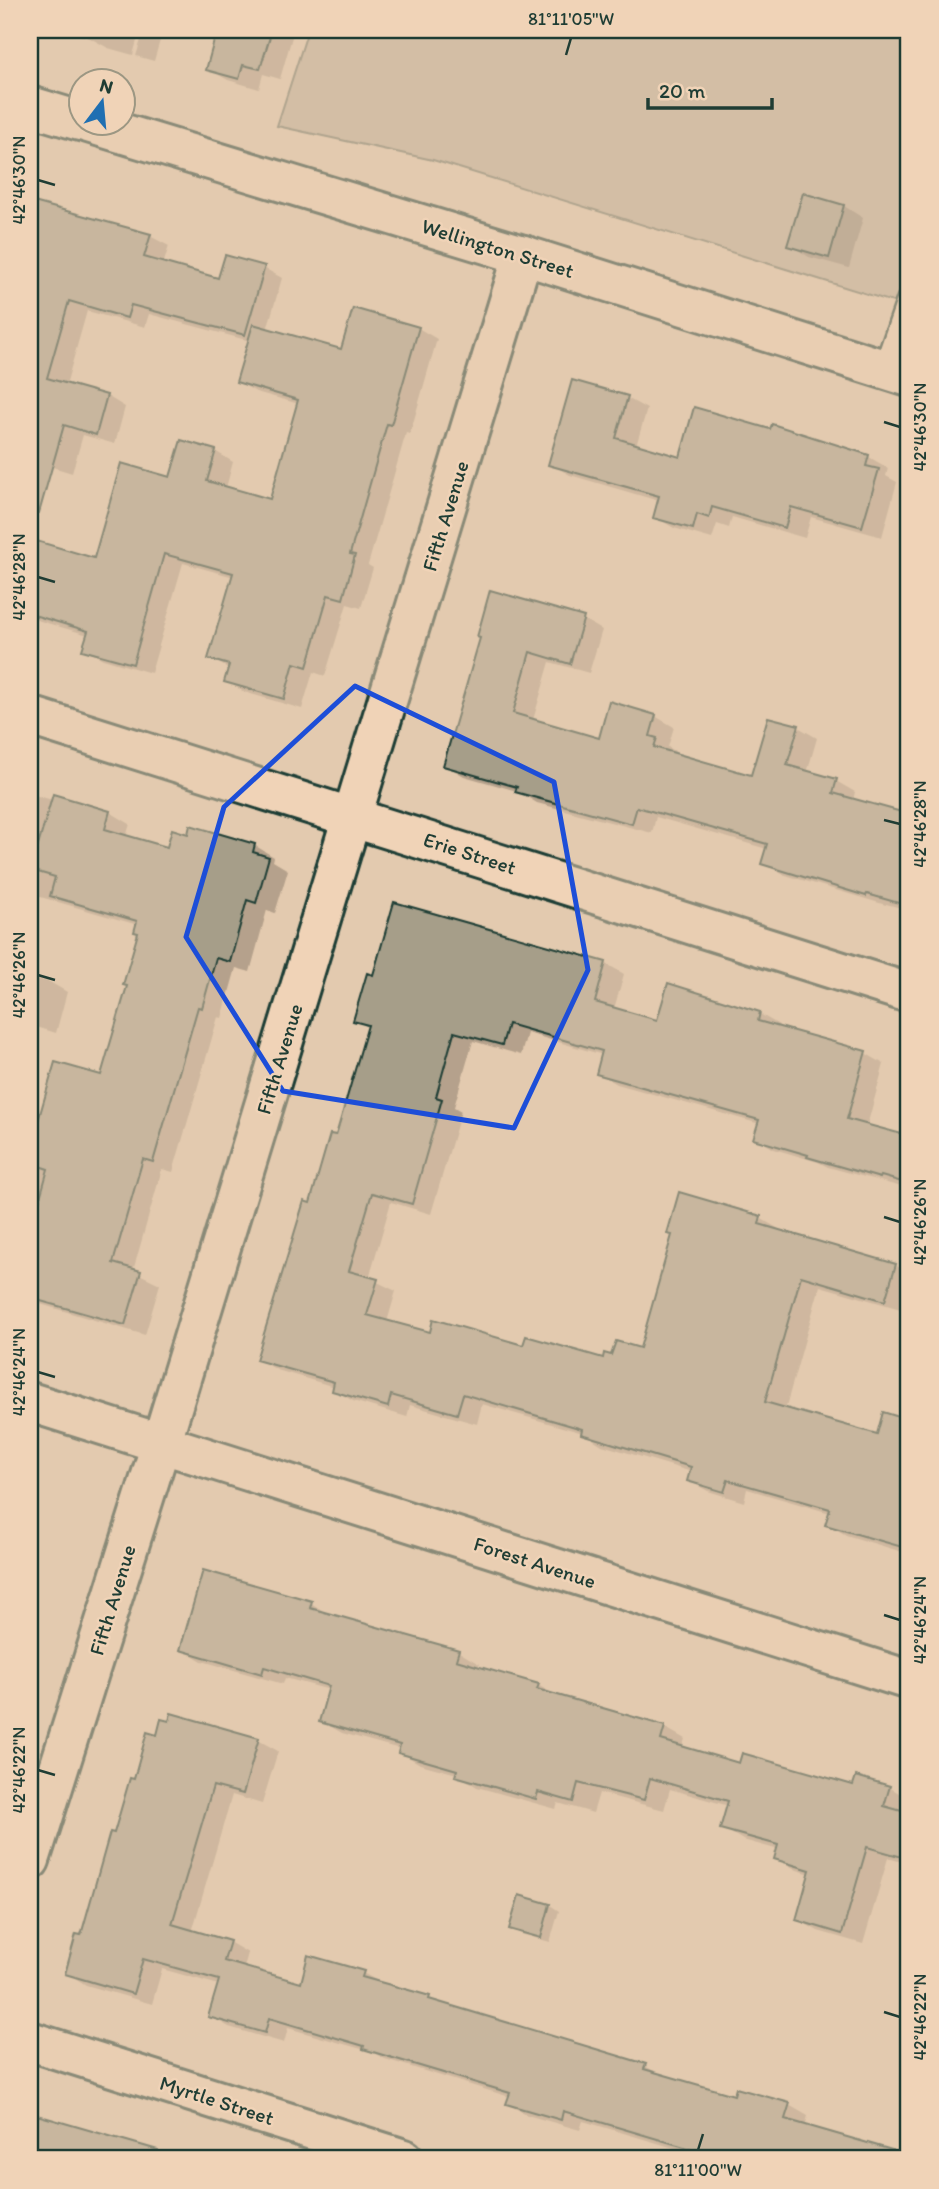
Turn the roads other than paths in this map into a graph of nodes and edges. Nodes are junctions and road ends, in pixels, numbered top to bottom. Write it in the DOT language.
graph roads {
  1 [pos="30,106"];
  2 [pos="66,117"];
  3 [pos="129,136"];
  4 [pos="523,255"];
  5 [pos="909,300"];
  6 [pos="897,373"];
  7 [pos="30,716"];
  8 [pos="354,816"];
  9 [pos="909,993"];
  10 [pos="30,1402"];
  11 [pos="161,1444"];
  12 [pos="909,1680"];
  13 [pos="30,1860"];
  14 [pos="30,2041"];
  15 [pos="404,2159"];
  1 -- 2 [label="street, Wellington Street"];
  3 -- 4 [label="street, Wellington Street"];
  4 -- 6 [label="street, Wellington Street"];
  4 -- 8 [label="street, Fifth Avenue"];
  5 -- 6 [label="lane"];
  7 -- 8 [label="street, Erie Street"];
  8 -- 9 [label="street, Erie Street"];
  8 -- 11 [label="street, Fifth Avenue"];
  10 -- 11 [label="street, Forest Avenue"];
  11 -- 12 [label="street, Forest Avenue"];
  11 -- 13 [label="street, Fifth Avenue"];
  14 -- 15 [label="street, Myrtle Street"];
}
